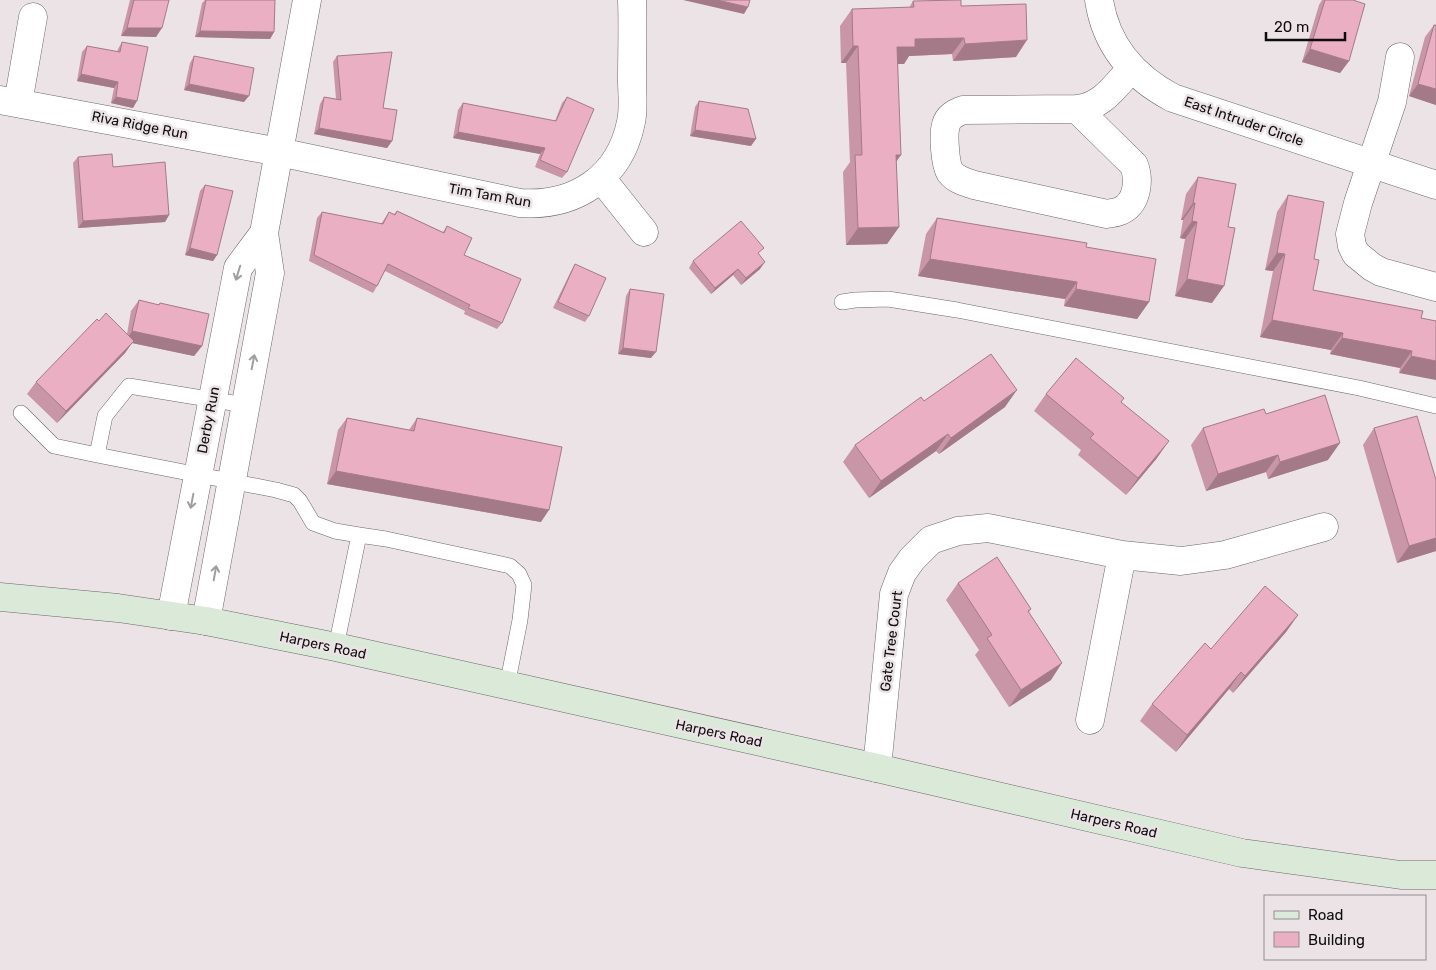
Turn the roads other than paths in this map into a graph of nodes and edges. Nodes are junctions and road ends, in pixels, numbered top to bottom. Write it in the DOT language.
graph roads {
  1 [pos="308,0"];
  2 [pos="632,0"];
  3 [pos="1099,0"];
  4 [pos="33,17"];
  5 [pos="1400,58"];
  6 [pos="1131,69"];
  7 [pos="9,101"];
  8 [pos="1077,108"];
  9 [pos="279,152"];
  10 [pos="1371,164"];
  11 [pos="601,178"];
  12 [pos="1436,185"];
  13 [pos="644,232"];
  14 [pos="264,233"];
  15 [pos="1436,286"];
  16 [pos="842,302"];
  17 [pos="212,399"];
  18 [pos="245,405"];
  19 [pos="1436,406"];
  20 [pos="21,413"];
  21 [pos="97,455"];
  22 [pos="198,474"];
  23 [pos="232,481"];
  24 [pos="1324,528"];
  25 [pos="358,535"];
  26 [pos="1122,555"];
  27 [pos="0,597"];
  28 [pos="171,616"];
  29 [pos="206,621"];
  30 [pos="336,647"];
  31 [pos="507,686"];
  32 [pos="1090,720"];
  33 [pos="877,768"];
  34 [pos="1436,875"];
  1 -- 9 [label="street, Derby Run"];
  2 -- 11 [label="street, Tim Tam Run"];
  3 -- 6 [label="street, East Intruder Circle"];
  4 -- 7 [label="street"];
  5 -- 10 [label="street"];
  6 -- 8 [label="street"];
  6 -- 10 [label="street, East Intruder Circle"];
  7 -- 9 [label="street, Riva Ridge Run"];
  8 -- 8 [label="street"];
  9 -- 11 [label="street, Tim Tam Run"];
  9 -- 14 [label="street, Derby Run"];
  10 -- 12 [label="street, East Intruder Circle"];
  10 -- 15 [label="street"];
  11 -- 13 [label="street"];
  14 -- 17 [label="street, Derby Run, one-way"];
  18 -- 14 [label="street, Derby Run, one-way"];
  16 -- 19 [label="lane"];
  17 -- 18 [label="lane"];
  17 -- 21 [label="lane"];
  17 -- 22 [label="street, Derby Run"];
  18 -- 23 [label="street, Derby Run"];
  20 -- 21 [label="lane"];
  21 -- 22 [label="lane"];
  22 -- 23 [label="lane"];
  22 -- 28 [label="street, Derby Run, one-way"];
  23 -- 25 [label="lane"];
  29 -- 23 [label="street, Derby Run, one-way"];
  24 -- 26 [label="street, Gate Tree Court"];
  25 -- 30 [label="lane"];
  25 -- 31 [label="lane"];
  26 -- 32 [label="street"];
  26 -- 33 [label="street, Gate Tree Court"];
  27 -- 28 [label="street, Harpers Road"];
  28 -- 29 [label="street, Harpers Road"];
  29 -- 30 [label="street, Harpers Road"];
  30 -- 31 [label="street, Harpers Road"];
  31 -- 33 [label="street, Harpers Road"];
  33 -- 34 [label="street, Harpers Road"];
}
